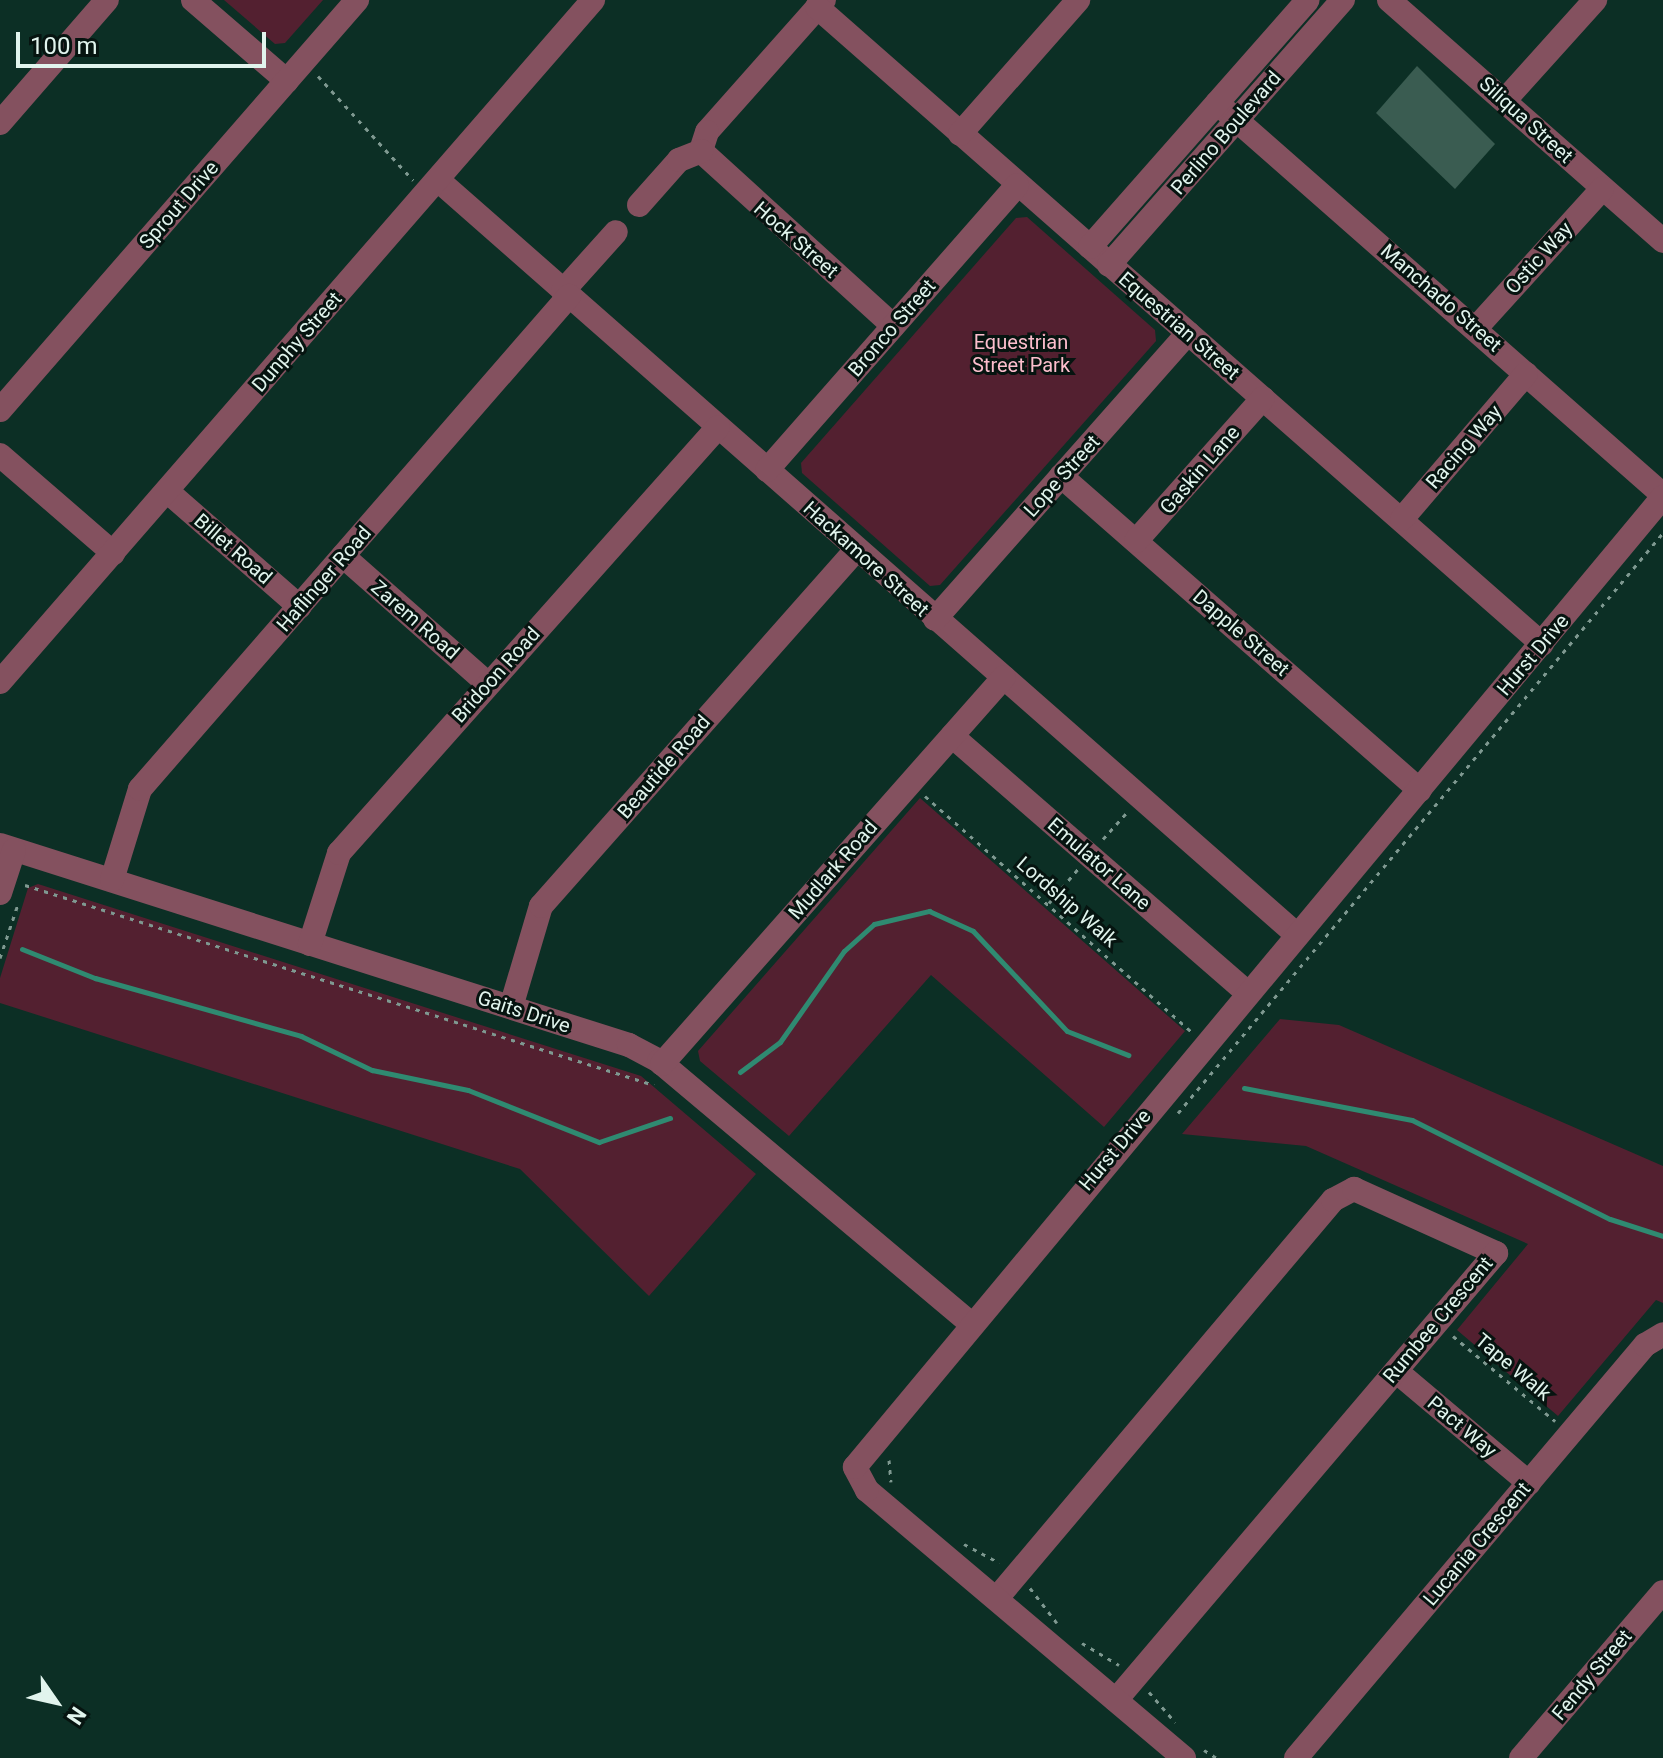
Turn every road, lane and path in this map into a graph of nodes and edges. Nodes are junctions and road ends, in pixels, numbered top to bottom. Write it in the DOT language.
graph roads {
  1 [pos="107,0"];
  2 [pos="193,0"];
  3 [pos="357,0"];
  4 [pos="593,0"];
  5 [pos="1078,0"];
  6 [pos="1308,0"];
  7 [pos="1343,0"];
  8 [pos="1389,0"];
  9 [pos="1595,0"];
  10 [pos="820,4"];
  11 [pos="295,72"];
  12 [pos="1505,100"];
  13 [pos="1217,103"];
  14 [pos="1237,120"];
  15 [pos="0,123"];
  16 [pos="960,134"];
  17 [pos="701,151"];
  18 [pos="1017,185"];
  19 [pos="432,188"];
  20 [pos="1602,189"];
  21 [pos="639,205"];
  22 [pos="616,232"];
  23 [pos="1663,241"];
  24 [pos="1090,247"];
  25 [pos="1109,265"];
  26 [pos="566,294"];
  27 [pos="893,326"];
  28 [pos="1476,328"];
  29 [pos="1188,333"];
  30 [pos="1526,374"];
  31 [pos="1263,398"];
  32 [pos="0,410"];
  33 [pos="718,427"];
  34 [pos="0,455"];
  35 [pos="767,470"];
  36 [pos="1061,476"];
  37 [pos="167,491"];
  38 [pos="1663,496"];
  39 [pos="1402,519"];
  40 [pos="1663,533"];
  41 [pos="1136,541"];
  42 [pos="856,550"];
  43 [pos="113,553"];
  44 [pos="343,556"];
  45 [pos="300,607"];
  46 [pos="935,619"];
  47 [pos="1542,644"];
  48 [pos="1004,677"];
  49 [pos="0,682"];
  50 [pos="488,684"];
  51 [pos="952,736"];
  52 [pos="910,783"];
  53 [pos="1420,790"];
  54 [pos="7,848"];
  55 [pos="112,880"];
  56 [pos="10,885"];
  57 [pos="1297,935"];
  58 [pos="310,944"];
  59 [pos="0,958"];
  60 [pos="1246,992"];
  61 [pos="511,1007"];
  62 [pos="1205,1043"];
  63 [pos="662,1064"];
  64 [pos="664,1093"];
  65 [pos="1170,1123"];
  66 [pos="1437,1322"];
  67 [pos="970,1323"];
  68 [pos="1663,1334"];
  69 [pos="1396,1371"];
  70 [pos="1570,1434"];
  71 [pos="891,1454"];
  72 [pos="1529,1483"];
  73 [pos="903,1493"];
  74 [pos="960,1542"];
  75 [pos="1016,1576"];
  76 [pos="1663,1592"];
  77 [pos="997,1598"];
  78 [pos="1068,1632"];
  79 [pos="1079,1642"];
  80 [pos="1134,1678"];
  81 [pos="1116,1700"];
  82 [pos="1180,1728"];
  83 [pos="1192,1752"];
  84 [pos="1217,1758"];
  85 [pos="1296,1758"];
  86 [pos="1521,1758"];
  1 -- 15 [label="street"];
  2 -- 11 [label="street"];
  3 -- 11 [label="street, Sprout Drive"];
  4 -- 19 [label="street, Dunphy Street"];
  5 -- 16 [label="street"];
  6 -- 13 [label="street, Perlino Boulevard"];
  7 -- 14 [label="street, Perlino Boulevard"];
  8 -- 12 [label="street, Siliqua Street"];
  9 -- 12 [label="street"];
  10 -- 16 [label="street, Equestrian Street"];
  10 -- 17 [label="street"];
  11 -- 19 [label="path"];
  11 -- 32 [label="street, Sprout Drive"];
  12 -- 20 [label="street, Siliqua Street"];
  13 -- 14 [label="street, Manchado Street"];
  13 -- 24 [label="street, Perlino Boulevard"];
  14 -- 25 [label="street, Perlino Boulevard"];
  14 -- 28 [label="street, Manchado Street"];
  16 -- 18 [label="street, Equestrian Street"];
  17 -- 21 [label="street"];
  17 -- 27 [label="street, Hock Street"];
  18 -- 24 [label="street, Equestrian Street"];
  18 -- 27 [label="street, Bronco Street"];
  19 -- 26 [label="street, Hackamore Street"];
  19 -- 37 [label="street, Dunphy Street"];
  20 -- 23 [label="street, Siliqua Street"];
  20 -- 28 [label="street, Ostic Way"];
  22 -- 26 [label="street, Haflinger Road"];
  24 -- 25 [label="street, Equestrian Street"];
  25 -- 29 [label="street, Equestrian Street"];
  26 -- 33 [label="street, Hackamore Street"];
  26 -- 44 [label="street, Haflinger Road"];
  27 -- 35 [label="street, Bronco Street"];
  28 -- 30 [label="street, Manchado Street"];
  29 -- 31 [label="street, Equestrian Street"];
  29 -- 36 [label="street, Lope Street"];
  30 -- 38 [label="street, Manchado Street"];
  30 -- 39 [label="street, Racing Way"];
  31 -- 39 [label="street, Equestrian Street"];
  31 -- 41 [label="street, Gaskin Lane"];
  33 -- 35 [label="street, Hackamore Street"];
  33 -- 50 [label="street, Bridoon Road"];
  34 -- 43 [label="street"];
  35 -- 42 [label="street, Hackamore Street"];
  36 -- 41 [label="street, Dapple Street"];
  36 -- 46 [label="street, Lope Street"];
  37 -- 43 [label="street, Dunphy Street"];
  37 -- 45 [label="street, Billet Road"];
  38 -- 47 [label="street, Hurst Drive"];
  39 -- 47 [label="street, Equestrian Street"];
  40 -- 65 [label="path"];
  41 -- 53 [label="street, Dapple Street"];
  42 -- 46 [label="street, Hackamore Street"];
  42 -- 61 [label="street, Beautide Road"];
  43 -- 49 [label="street, Dunphy Street"];
  44 -- 45 [label="street, Haflinger Road"];
  44 -- 50 [label="street, Zarem Road"];
  45 -- 55 [label="street, Haflinger Road"];
  46 -- 48 [label="street, Hackamore Street"];
  47 -- 53 [label="street, Hurst Drive"];
  48 -- 51 [label="street, Mudlark Road"];
  48 -- 57 [label="street, Hackamore Street"];
  50 -- 58 [label="street, Bridoon Road"];
  51 -- 52 [label="street, Mudlark Road"];
  51 -- 60 [label="street, Emulator Lane"];
  52 -- 62 [label="path, Lordship Walk"];
  52 -- 63 [label="street, Mudlark Road"];
  53 -- 57 [label="street, Hurst Drive"];
  54 -- 55 [label="street, Gaits Drive"];
  54 -- 56 [label="street"];
  55 -- 58 [label="street, Gaits Drive"];
  56 -- 59 [label="path"];
  56 -- 64 [label="path"];
  57 -- 60 [label="street, Hurst Drive"];
  58 -- 61 [label="street, Gaits Drive"];
  60 -- 62 [label="street, Hurst Drive"];
  61 -- 63 [label="street, Gaits Drive"];
  62 -- 67 [label="street, Hurst Drive"];
  63 -- 67 [label="street, Gaits Drive"];
  66 -- 69 [label="street, Rumbee Crescent"];
  66 -- 70 [label="path, Tape Walk"];
  66 -- 75 [label="street, Rumbee Crescent"];
  67 -- 77 [label="street, Hurst Drive"];
  68 -- 70 [label="street, Lucania Crescent"];
  69 -- 72 [label="street, Pact Way"];
  69 -- 80 [label="street, Rumbee Crescent"];
  70 -- 72 [label="street, Lucania Crescent"];
  71 -- 73 [label="path"];
  72 -- 85 [label="street, Lucania Crescent"];
  74 -- 75 [label="path"];
  75 -- 77 [label="street, Rumbee Crescent"];
  75 -- 78 [label="path"];
  76 -- 86 [label="street, Fendy Street"];
  77 -- 81 [label="street, Hurst Drive"];
  79 -- 80 [label="path"];
  80 -- 81 [label="street, Rumbee Crescent"];
  80 -- 82 [label="path"];
  81 -- 83 [label="street, Hurst Drive"];
  83 -- 84 [label="path"];
}
